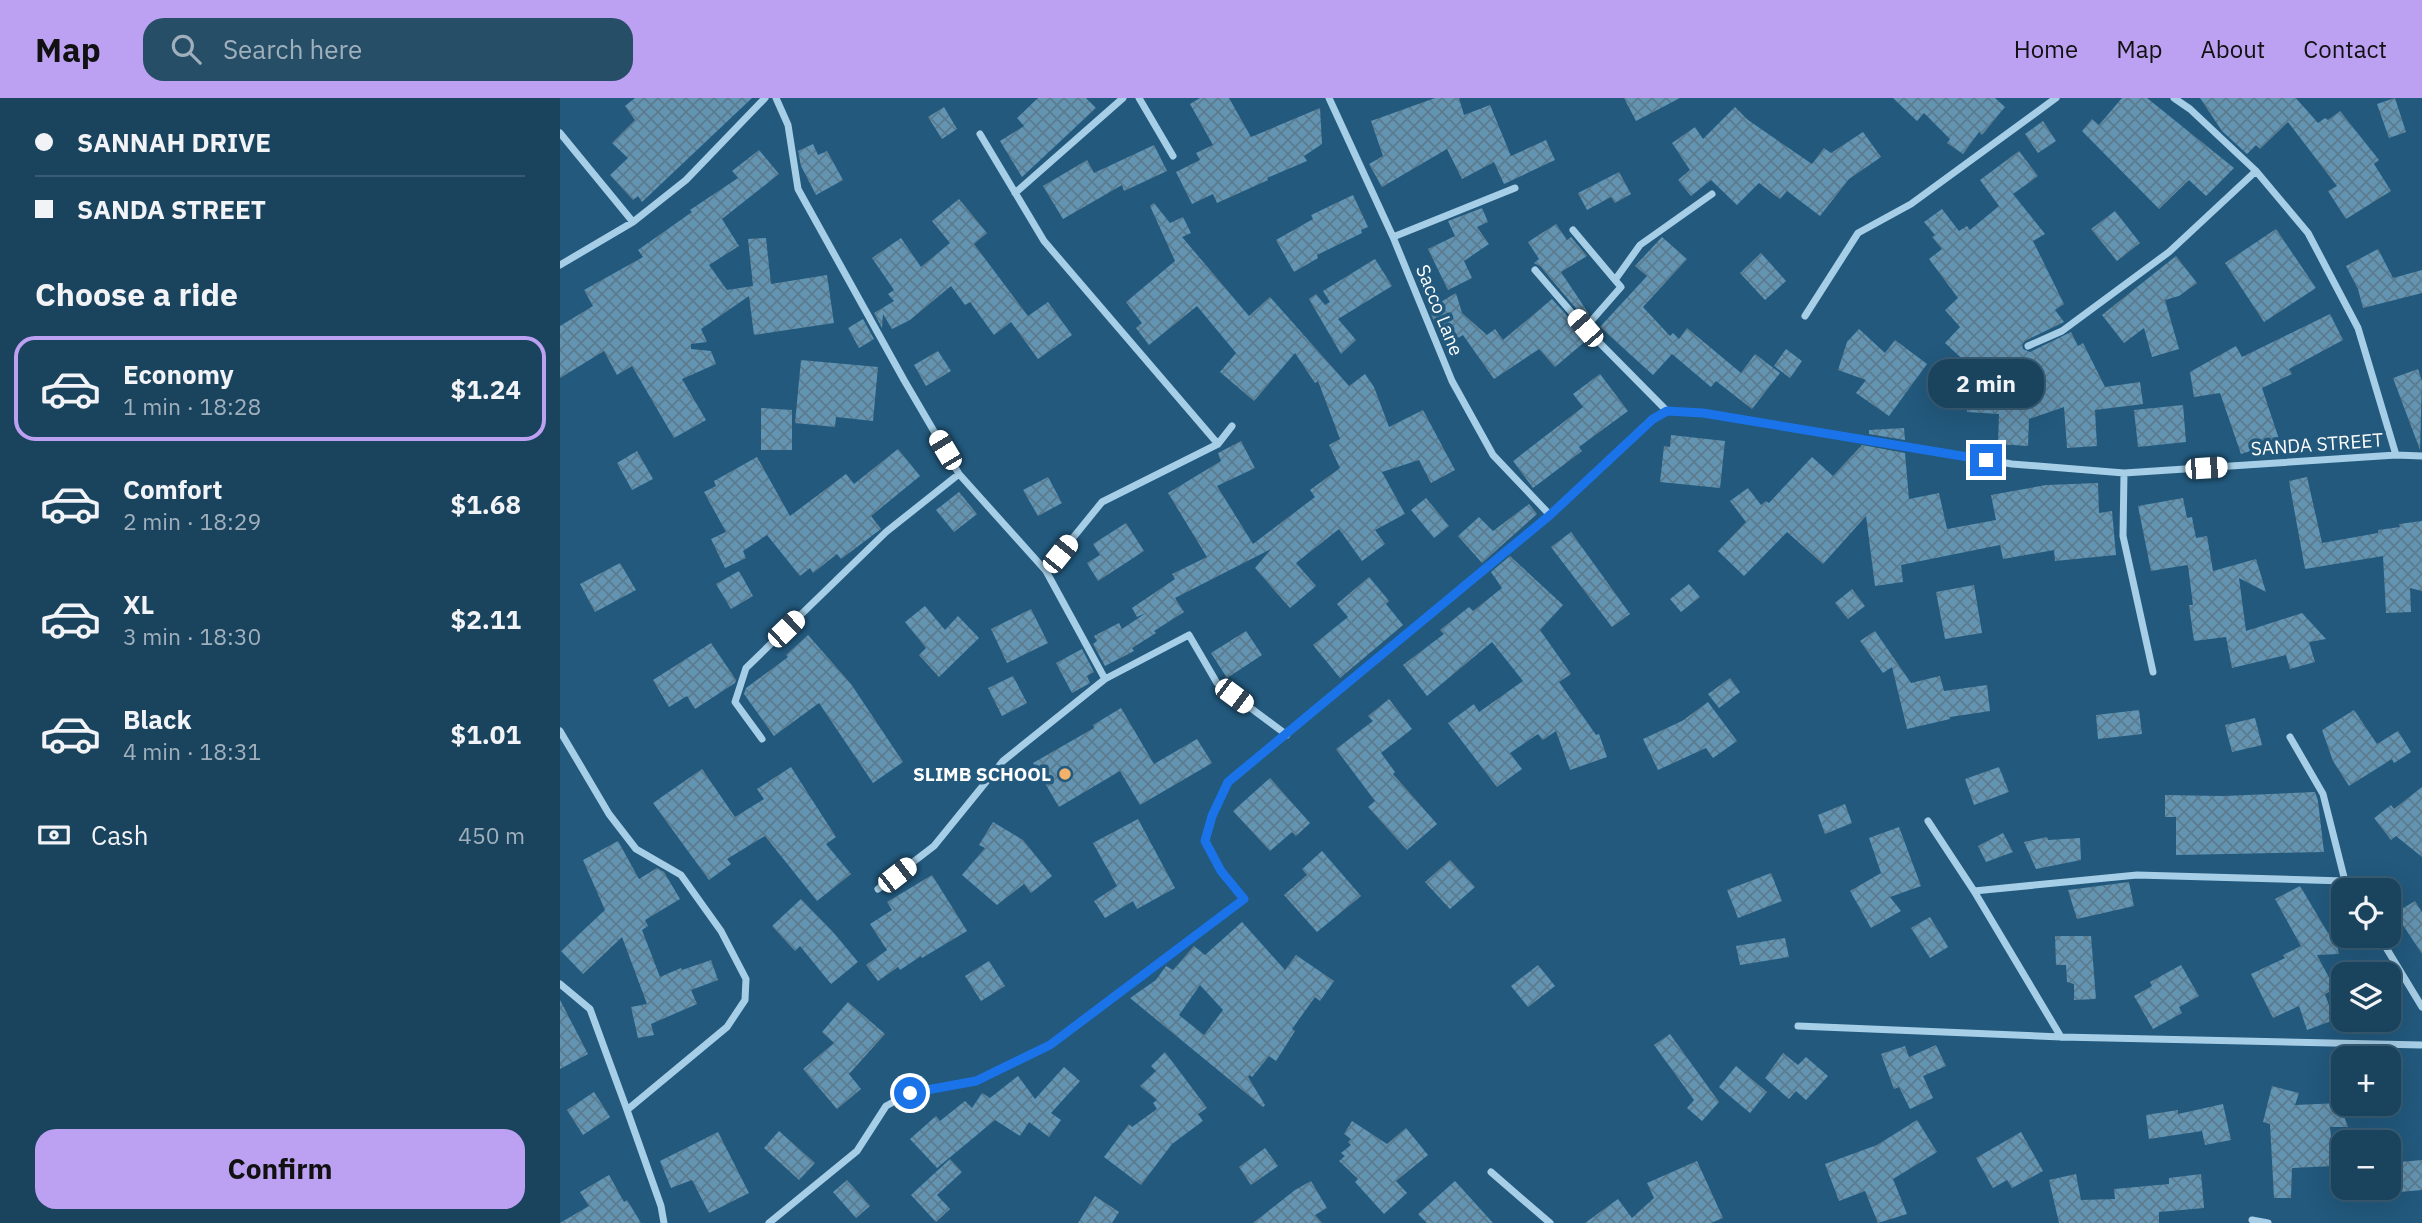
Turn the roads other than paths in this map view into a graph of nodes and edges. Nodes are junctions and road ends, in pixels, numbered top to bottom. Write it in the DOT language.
graph roads {
  1 [pos="765,98"];
  2 [pos="776,98"];
  3 [pos="1124,98"];
  4 [pos="1139,98"];
  5 [pos="1329,98"];
  6 [pos="2056,98"];
  7 [pos="2174,98"];
  8 [pos="560,133"];
  9 [pos="980,134"];
  10 [pos="1173,156"];
  11 [pos="2256,171"];
  12 [pos="1515,188"];
  13 [pos="1015,193"];
  14 [pos="1712,194"];
  15 [pos="634,222"];
  16 [pos="1573,230"];
  17 [pos="1393,237"];
  18 [pos="560,265"];
  19 [pos="1535,270"];
  20 [pos="1615,279"];
  21 [pos="1805,316"];
  22 [pos="1585,328"];
  23 [pos="2028,346"];
  24 [pos="1667,411"];
  25 [pos="1232,426"];
  26 [pos="1218,444"];
  27 [pos="2396,455"];
  28 [pos="2422,456"];
  29 [pos="2124,473"];
  30 [pos="959,474"];
  31 [pos="1550,515"];
  32 [pos="1046,571"];
  33 [pos="2153,672"];
  34 [pos="1105,679"];
  35 [pos="560,731"];
  36 [pos="1287,735"];
  37 [pos="2290,737"];
  38 [pos="762,739"];
  39 [pos="1928,821"];
  40 [pos="2344,878"];
  41 [pos="2331,881"];
  42 [pos="878,889"];
  43 [pos="1974,891"];
  44 [pos="2386,948"];
  45 [pos="560,984"];
  46 [pos="2422,1007"];
  47 [pos="1798,1026"];
  48 [pos="2061,1037"];
  49 [pos="2422,1045"];
  50 [pos="627,1110"];
  51 [pos="1491,1172"];
  52 [pos="2252,1220"];
  53 [pos="664,1223"];
  54 [pos="769,1223"];
  55 [pos="1550,1223"];
  56 [pos="2268,1223"];
  1 -- 15 [label="street"];
  2 -- 30 [label="street"];
  3 -- 13 [label="street"];
  4 -- 10 [label="street"];
  5 -- 17 [label="street, Sacco Lane"];
  6 -- 21 [label="street"];
  7 -- 11 [label="street"];
  8 -- 15 [label="street"];
  9 -- 13 [label="street"];
  11 -- 23 [label="street"];
  11 -- 27 [label="street"];
  12 -- 17 [label="street"];
  13 -- 26 [label="street"];
  14 -- 20 [label="street"];
  15 -- 18 [label="street"];
  16 -- 20 [label="street"];
  17 -- 31 [label="street, Sacco Lane"];
  19 -- 22 [label="street"];
  20 -- 22 [label="street"];
  22 -- 24 [label="street"];
  24 -- 29 [label="street, SANDA STREET"];
  24 -- 31 [label="street"];
  25 -- 26 [label="street"];
  26 -- 32 [label="street"];
  27 -- 28 [label="street, SANDA STREET"];
  27 -- 29 [label="street, SANDA STREET"];
  29 -- 33 [label="street"];
  30 -- 32 [label="street"];
  30 -- 38 [label="street"];
  31 -- 36 [label="street"];
  32 -- 34 [label="street"];
  34 -- 36 [label="street"];
  34 -- 42 [label="street"];
  35 -- 50 [label="street"];
  36 -- 54 [label="street"];
  37 -- 40 [label="street"];
  39 -- 43 [label="street"];
  41 -- 43 [label="street"];
  43 -- 48 [label="street"];
  44 -- 46 [label="street"];
  45 -- 50 [label="street"];
  47 -- 48 [label="street"];
  48 -- 49 [label="street"];
  50 -- 53 [label="street"];
  51 -- 55 [label="street"];
  52 -- 56 [label="street"];
}
